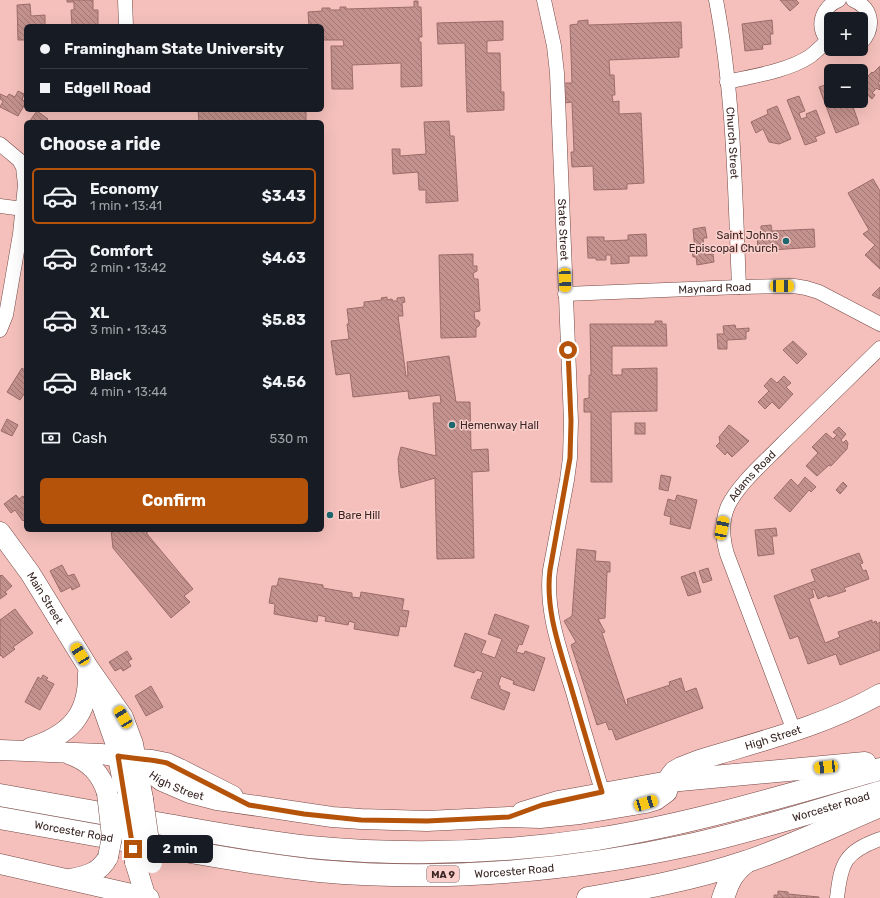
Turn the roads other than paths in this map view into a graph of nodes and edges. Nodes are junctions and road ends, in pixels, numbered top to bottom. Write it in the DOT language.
graph roads {
  1 [pos="125,0"];
  2 [pos="544,0"];
  3 [pos="716,0"];
  4 [pos="839,0"];
  5 [pos="853,0"];
  6 [pos="867,12"];
  7 [pos="868,14"];
  8 [pos="126,24"];
  9 [pos="868,34"];
  10 [pos="824,35"];
  11 [pos="824,46"];
  12 [pos="727,82"];
  13 [pos="0,144"];
  14 [pos="24,179"];
  15 [pos="24,197"];
  16 [pos="0,206"];
  17 [pos="23,209"];
  18 [pos="739,287"];
  19 [pos="565,294"];
  20 [pos="880,324"];
  21 [pos="0,330"];
  22 [pos="880,348"];
  23 [pos="0,532"];
  24 [pos="88,667"];
  25 [pos="880,694"];
  26 [pos="794,731"];
  27 [pos="0,750"];
  28 [pos="22,751"];
  29 [pos="63,752"];
  30 [pos="128,758"];
  31 [pos="880,761"];
  32 [pos="880,769"];
  33 [pos="669,781"];
  34 [pos="880,792"];
  35 [pos="0,795"];
  36 [pos="125,797"];
  37 [pos="605,801"];
  38 [pos="880,806"];
  39 [pos="0,818"];
  40 [pos="880,839"];
  41 [pos="746,862"];
  42 [pos="0,864"];
  43 [pos="68,879"];
  44 [pos="147,898"];
  45 [pos="588,898"];
  46 [pos="723,898"];
  47 [pos="837,898"];
  1 -- 8 [label="street"];
  2 -- 19 [label="street, State Street"];
  3 -- 12 [label="street, Church Street"];
  4 -- 10 [label="street"];
  5 -- 6 [label="street"];
  7 -- 9 [label="street"];
  11 -- 12 [label="street"];
  12 -- 18 [label="street, Church Street"];
  13 -- 14 [label="street"];
  15 -- 17 [label="street"];
  16 -- 17 [label="street"];
  17 -- 21 [label="street"];
  18 -- 19 [label="street, Maynard Road"];
  18 -- 20 [label="street, Maynard Road"];
  19 -- 37 [label="street, State Street"];
  22 -- 26 [label="street, Adams Road"];
  23 -- 24 [label="main road, Main Street"];
  24 -- 28 [label="main road"];
  24 -- 30 [label="main road, Main Street"];
  25 -- 26 [label="main road, High Street"];
  26 -- 33 [label="main road, High Street"];
  27 -- 28 [label="main road"];
  28 -- 29 [label="main road"];
  29 -- 30 [label="main road"];
  29 -- 36 [label="main road"];
  30 -- 36 [label="main road, Main Street"];
  30 -- 37 [label="main road, High Street"];
  31 -- 33 [label="highway"];
  32 -- 35 [label="highway, Worcester Road / MA 9"];
  33 -- 37 [label="main road, High Street"];
  34 -- 39 [label="highway, Worcester Road / MA 9"];
  36 -- 43 [label="main road, bridge"];
  36 -- 44 [label="main road, bridge"];
  38 -- 41 [label="highway"];
  40 -- 47 [label="street"];
  41 -- 45 [label="highway"];
  41 -- 46 [label="highway"];
  42 -- 43 [label="main road"];
  43 -- 44 [label="main road"];
}
